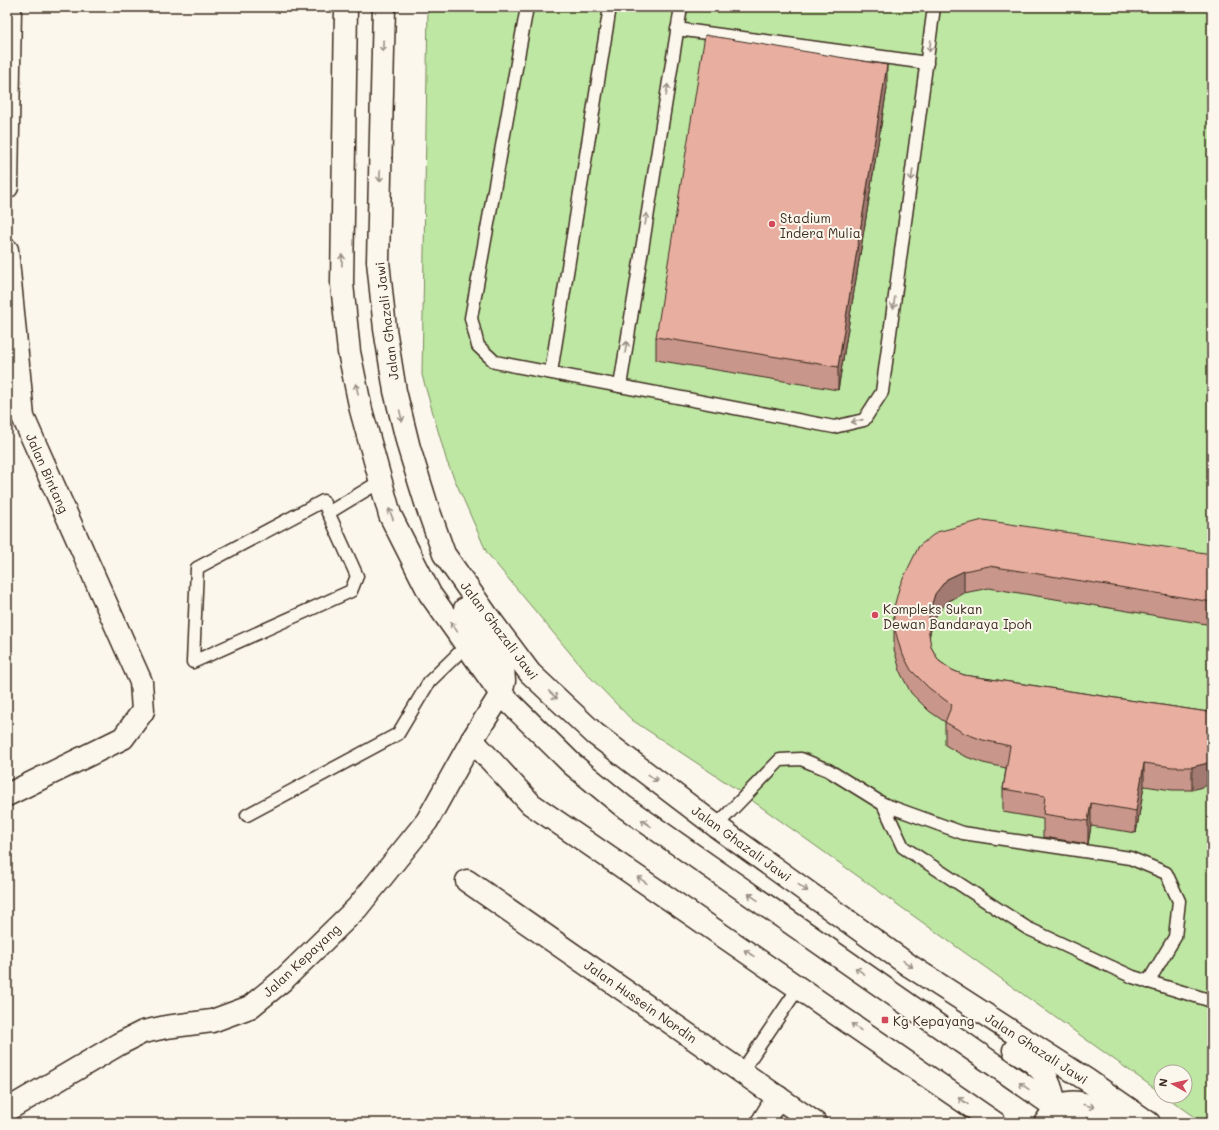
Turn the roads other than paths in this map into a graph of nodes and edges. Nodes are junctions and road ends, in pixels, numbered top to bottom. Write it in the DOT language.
graph roads {
  1 [pos="10,7"];
  2 [pos="346,7"];
  3 [pos="384,7"];
  4 [pos="527,7"];
  5 [pos="610,7"];
  6 [pos="681,7"];
  7 [pos="934,7"];
  8 [pos="677,29"];
  9 [pos="927,63"];
  10 [pos="7,187"];
  11 [pos="7,250"];
  12 [pos="551,372"];
  13 [pos="620,386"];
  14 [pos="381,481"];
  15 [pos="328,512"];
  16 [pos="444,554"];
  17 [pos="467,645"];
  18 [pos="501,694"];
  19 [pos="472,740"];
  20 [pos="7,795"];
  21 [pos="884,804"];
  22 [pos="247,815"];
  23 [pos="716,826"];
  24 [pos="467,881"];
  25 [pos="1148,982"];
  26 [pos="799,987"];
  27 [pos="1212,1001"];
  28 [pos="998,1023"];
  29 [pos="742,1072"];
  30 [pos="778,1097"];
  31 [pos="7,1110"];
  32 [pos="1050,1115"];
  33 [pos="762,1123"];
  34 [pos="815,1123"];
  35 [pos="995,1123"];
  36 [pos="1078,1123"];
  37 [pos="1119,1123"];
  38 [pos="1149,1123"];
  1 -- 10 [label="main road"];
  14 -- 2 [label="main road, one-way"];
  3 -- 16 [label="main road, Jalan Ghazali Jawi, one-way"];
  4 -- 12 [label="lane"];
  5 -- 12 [label="lane"];
  6 -- 8 [label="lane"];
  7 -- 9 [label="lane, one-way"];
  8 -- 9 [label="lane"];
  13 -- 8 [label="lane, one-way"];
  9 -- 13 [label="lane, one-way"];
  11 -- 20 [label="main road, Jalan Bintang"];
  12 -- 13 [label="lane"];
  14 -- 15 [label="lane"];
  17 -- 14 [label="main road, one-way"];
  15 -- 15 [label="lane"];
  16 -- 18 [label="main road"];
  16 -- 23 [label="main road, Jalan Ghazali Jawi, one-way"];
  17 -- 18 [label="main road"];
  17 -- 22 [label="lane"];
  18 -- 19 [label="main road, Jalan Kepayang"];
  32 -- 18 [label="main road, one-way"];
  26 -- 19 [label="main road, one-way"];
  19 -- 31 [label="main road, Jalan Kepayang"];
  21 -- 23 [label="lane"];
  21 -- 25 [label="lane"];
  21 -- 25 [label="lane"];
  23 -- 28 [label="main road, Jalan Ghazali Jawi, one-way"];
  24 -- 29 [label="main road, Jalan Hussein Nordin"];
  25 -- 27 [label="lane"];
  26 -- 29 [label="lane"];
  35 -- 26 [label="main road, one-way"];
  28 -- 32 [label="main road"];
  28 -- 38 [label="main road, Jalan Ghazali Jawi"];
  29 -- 30 [label="main road, Jalan Hussein Nordin"];
  30 -- 33 [label="main road"];
  30 -- 34 [label="main road, Jalan Hussein Nordin"];
  32 -- 36 [label="main road"];
  32 -- 37 [label="main road, one-way"];
}
